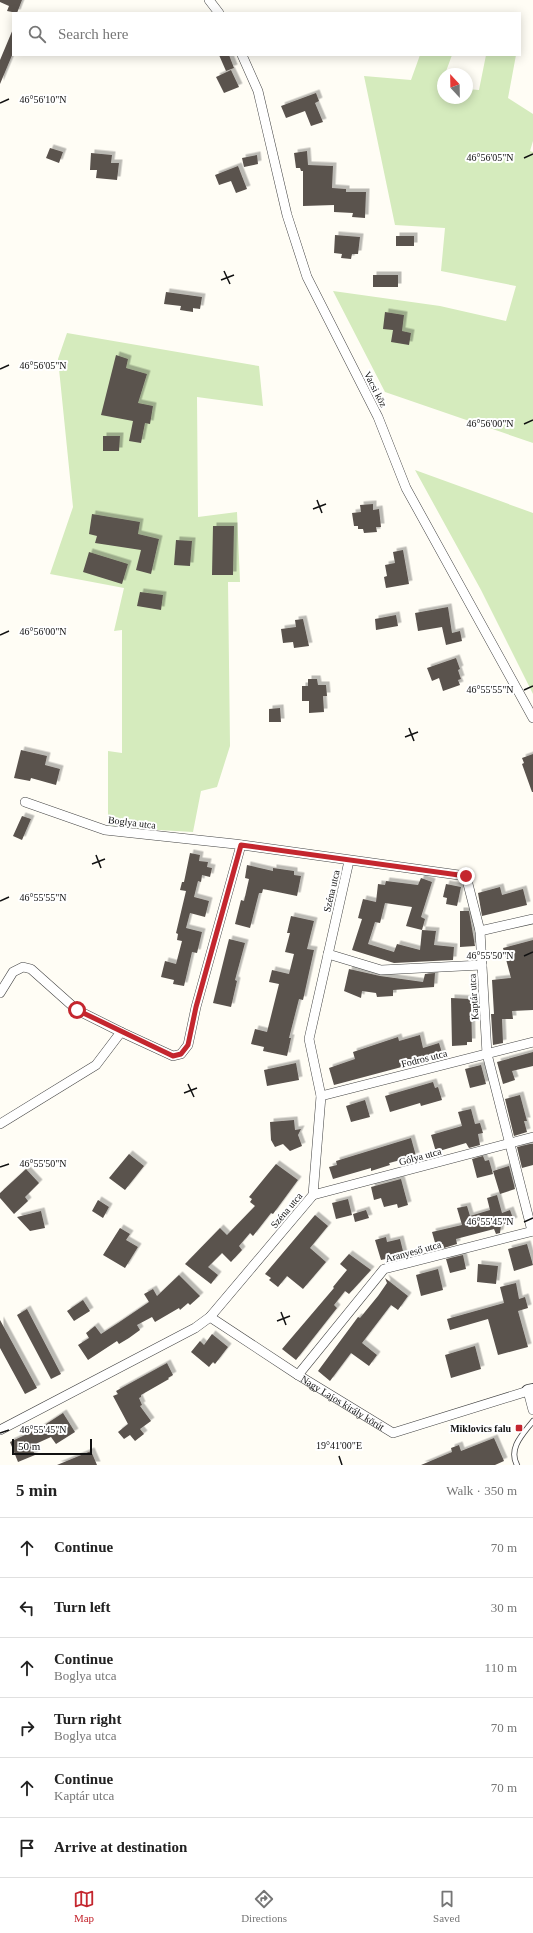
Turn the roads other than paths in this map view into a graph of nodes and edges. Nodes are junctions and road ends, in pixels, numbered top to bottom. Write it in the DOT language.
graph roads {
  1 [pos="209,0"];
  2 [pos="218,12"];
  3 [pos="242,56"];
  4 [pos="533,718"];
  5 [pos="25,802"];
  6 [pos="241,845"];
  7 [pos="349,861"];
  8 [pos="533,919"];
  9 [pos="480,931"];
  10 [pos="328,954"];
  11 [pos="482,965"];
  12 [pos="0,993"];
  13 [pos="121,1032"];
  14 [pos="533,1042"];
  15 [pos="487,1054"];
  16 [pos="320,1096"];
  17 [pos="0,1124"];
  18 [pos="533,1137"];
  19 [pos="510,1143"];
  20 [pos="312,1196"];
  21 [pos="532,1231"];
  22 [pos="210,1317"];
  23 [pos="298,1375"];
  24 [pos="530,1390"];
  25 [pos="533,1410"];
  26 [pos="533,1421"];
  27 [pos="0,1430"];
  28 [pos="517,1465"];
  1 -- 2 [label="street"];
  3 -- 4 [label="street, Vacsi köz"];
  5 -- 6 [label="street, Boglya utca"];
  6 -- 7 [label="street, Boglya utca"];
  6 -- 13 [label="street"];
  7 -- 9 [label="street, Kaptár utca"];
  7 -- 10 [label="street, Széna utca"];
  8 -- 9 [label="street"];
  9 -- 11 [label="street, Kaptár utca"];
  10 -- 11 [label="street"];
  10 -- 16 [label="street, Széna utca"];
  11 -- 15 [label="street, Kaptár utca"];
  12 -- 13 [label="street"];
  13 -- 17 [label="street"];
  14 -- 15 [label="street, Fodros utca"];
  15 -- 16 [label="street, Fodros utca"];
  15 -- 19 [label="street, Kaptár utca"];
  16 -- 20 [label="street, Széna utca"];
  18 -- 19 [label="street, Gólya utca"];
  19 -- 20 [label="street, Gólya utca"];
  19 -- 21 [label="street, Kaptár utca"];
  20 -- 22 [label="street, Széna utca"];
  21 -- 23 [label="street, Aranyeső utca"];
  22 -- 23 [label="street, Nagy Lajos király körút"];
  22 -- 27 [label="street, Széna utca"];
  23 -- 24 [label="street, Nagy Lajos király körút"];
  24 -- 25 [label="street"];
  26 -- 28 [label="lane"];
}
